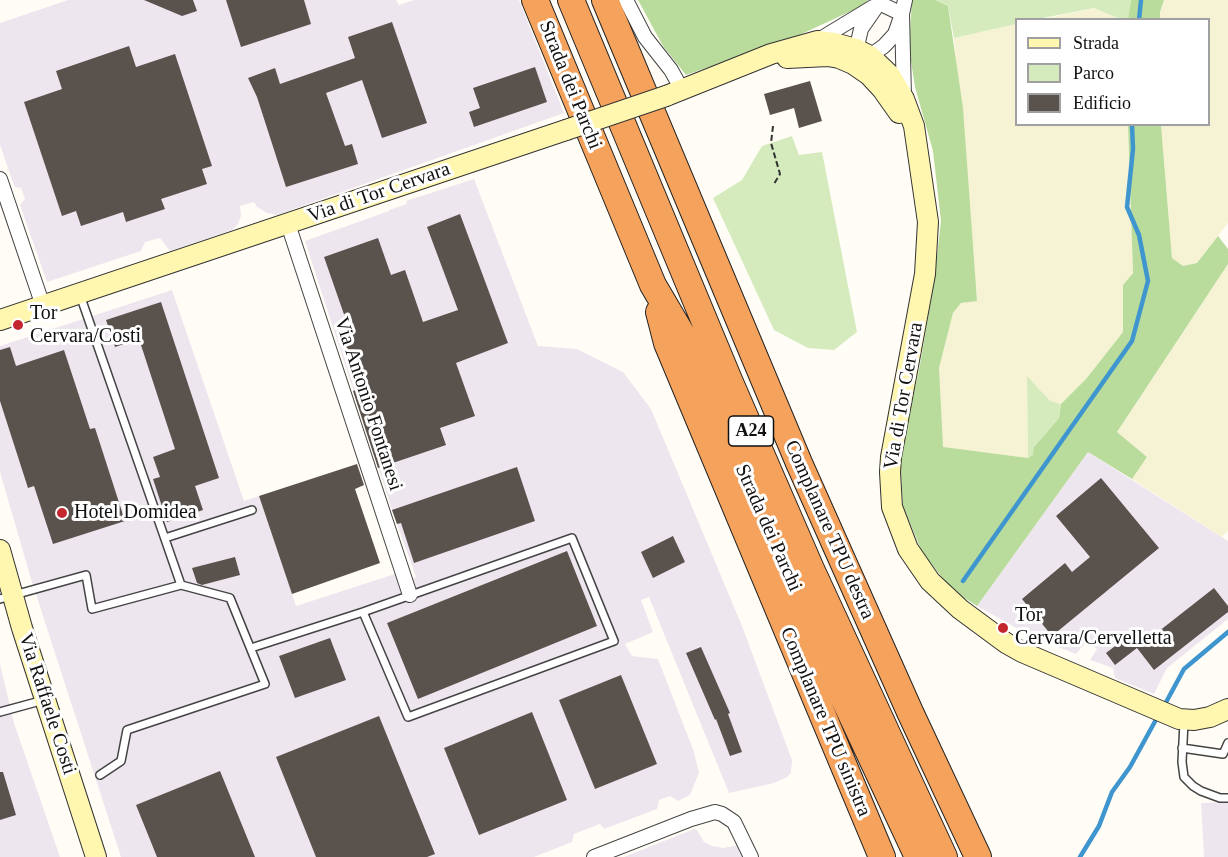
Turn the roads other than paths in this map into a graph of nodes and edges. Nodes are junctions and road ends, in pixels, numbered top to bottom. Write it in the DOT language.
graph roads {
  1 [pos="535,0"];
  2 [pos="571,0"];
  3 [pos="605,0"];
  4 [pos="626,0"];
  5 [pos="880,2"];
  6 [pos="903,7"];
  7 [pos="817,41"];
  8 [pos="860,56"];
  9 [pos="757,62"];
  10 [pos="674,93"];
  11 [pos="904,99"];
  12 [pos="918,152"];
  13 [pos="0,179"];
  14 [pos="288,224"];
  15 [pos="653,285"];
  16 [pos="80,293"];
  17 [pos="43,306"];
  18 [pos="0,320"];
  19 [pos="252,510"];
  20 [pos="165,538"];
  21 [pos="0,550"];
  22 [pos="181,585"];
  23 [pos="410,595"];
  24 [pos="6,597"];
  25 [pos="363,612"];
  26 [pos="251,648"];
  27 [pos="45,700"];
  28 [pos="1228,709"];
  29 [pos="0,712"];
  30 [pos="1182,719"];
  31 [pos="1228,743"];
  32 [pos="1182,748"];
  33 [pos="100,775"];
  34 [pos="1228,798"];
  35 [pos="973,846"];
  36 [pos="96,857"];
  37 [pos="594,857"];
  38 [pos="751,857"];
  39 [pos="882,857"];
  40 [pos="918,857"];
  41 [pos="944,857"];
  42 [pos="984,857"];
  1 -- 15 [label="highway, Strada dei Parchi / A24"];
  2 -- 41 [label="highway, Strada dei Parchi / A24"];
  3 -- 35 [label="highway, Complanare TPU destra"];
  4 -- 10 [label="street"];
  5 -- 6 [label="street"];
  5 -- 7 [label="street"];
  5 -- 8 [label="street"];
  6 -- 8 [label="street"];
  6 -- 11 [label="street"];
  7 -- 8 [label="street, Via di Tor Cervara"];
  7 -- 9 [label="street, Via di Tor Cervara"];
  8 -- 9 [label="street, Via di Tor Cervara"];
  8 -- 11 [label="street, Via di Tor Cervara"];
  8 -- 12 [label="street, Via di Tor Cervara"];
  9 -- 10 [label="street, Via di Tor Cervara"];
  10 -- 14 [label="street, Via di Tor Cervara, bridge"];
  11 -- 12 [label="street, Via di Tor Cervara"];
  12 -- 30 [label="street, Via di Tor Cervara"];
  13 -- 17 [label="street"];
  14 -- 16 [label="street, Via di Tor Cervara"];
  14 -- 23 [label="street, Via Antonio Fontanesi"];
  15 -- 39 [label="highway, Complanare TPU sinistra"];
  15 -- 40 [label="highway, Strada dei Parchi / A24"];
  16 -- 17 [label="street, Via di Tor Cervara"];
  16 -- 20 [label="lane"];
  17 -- 18 [label="street, Via di Tor Cervara"];
  19 -- 20 [label="lane"];
  20 -- 22 [label="lane"];
  21 -- 24 [label="street, Via Raffaele Costi"];
  22 -- 24 [label="lane"];
  22 -- 26 [label="lane"];
  23 -- 25 [label="lane"];
  23 -- 25 [label="lane"];
  24 -- 27 [label="street, Via Raffaele Costi"];
  25 -- 26 [label="lane"];
  26 -- 33 [label="lane"];
  27 -- 29 [label="lane"];
  27 -- 36 [label="street, Via Raffaele Costi"];
  28 -- 30 [label="street"];
  30 -- 32 [label="lane"];
  31 -- 32 [label="lane"];
  32 -- 34 [label="lane"];
  35 -- 42 [label="highway, Complanare TPU destra"];
  37 -- 38 [label="street"];
}
